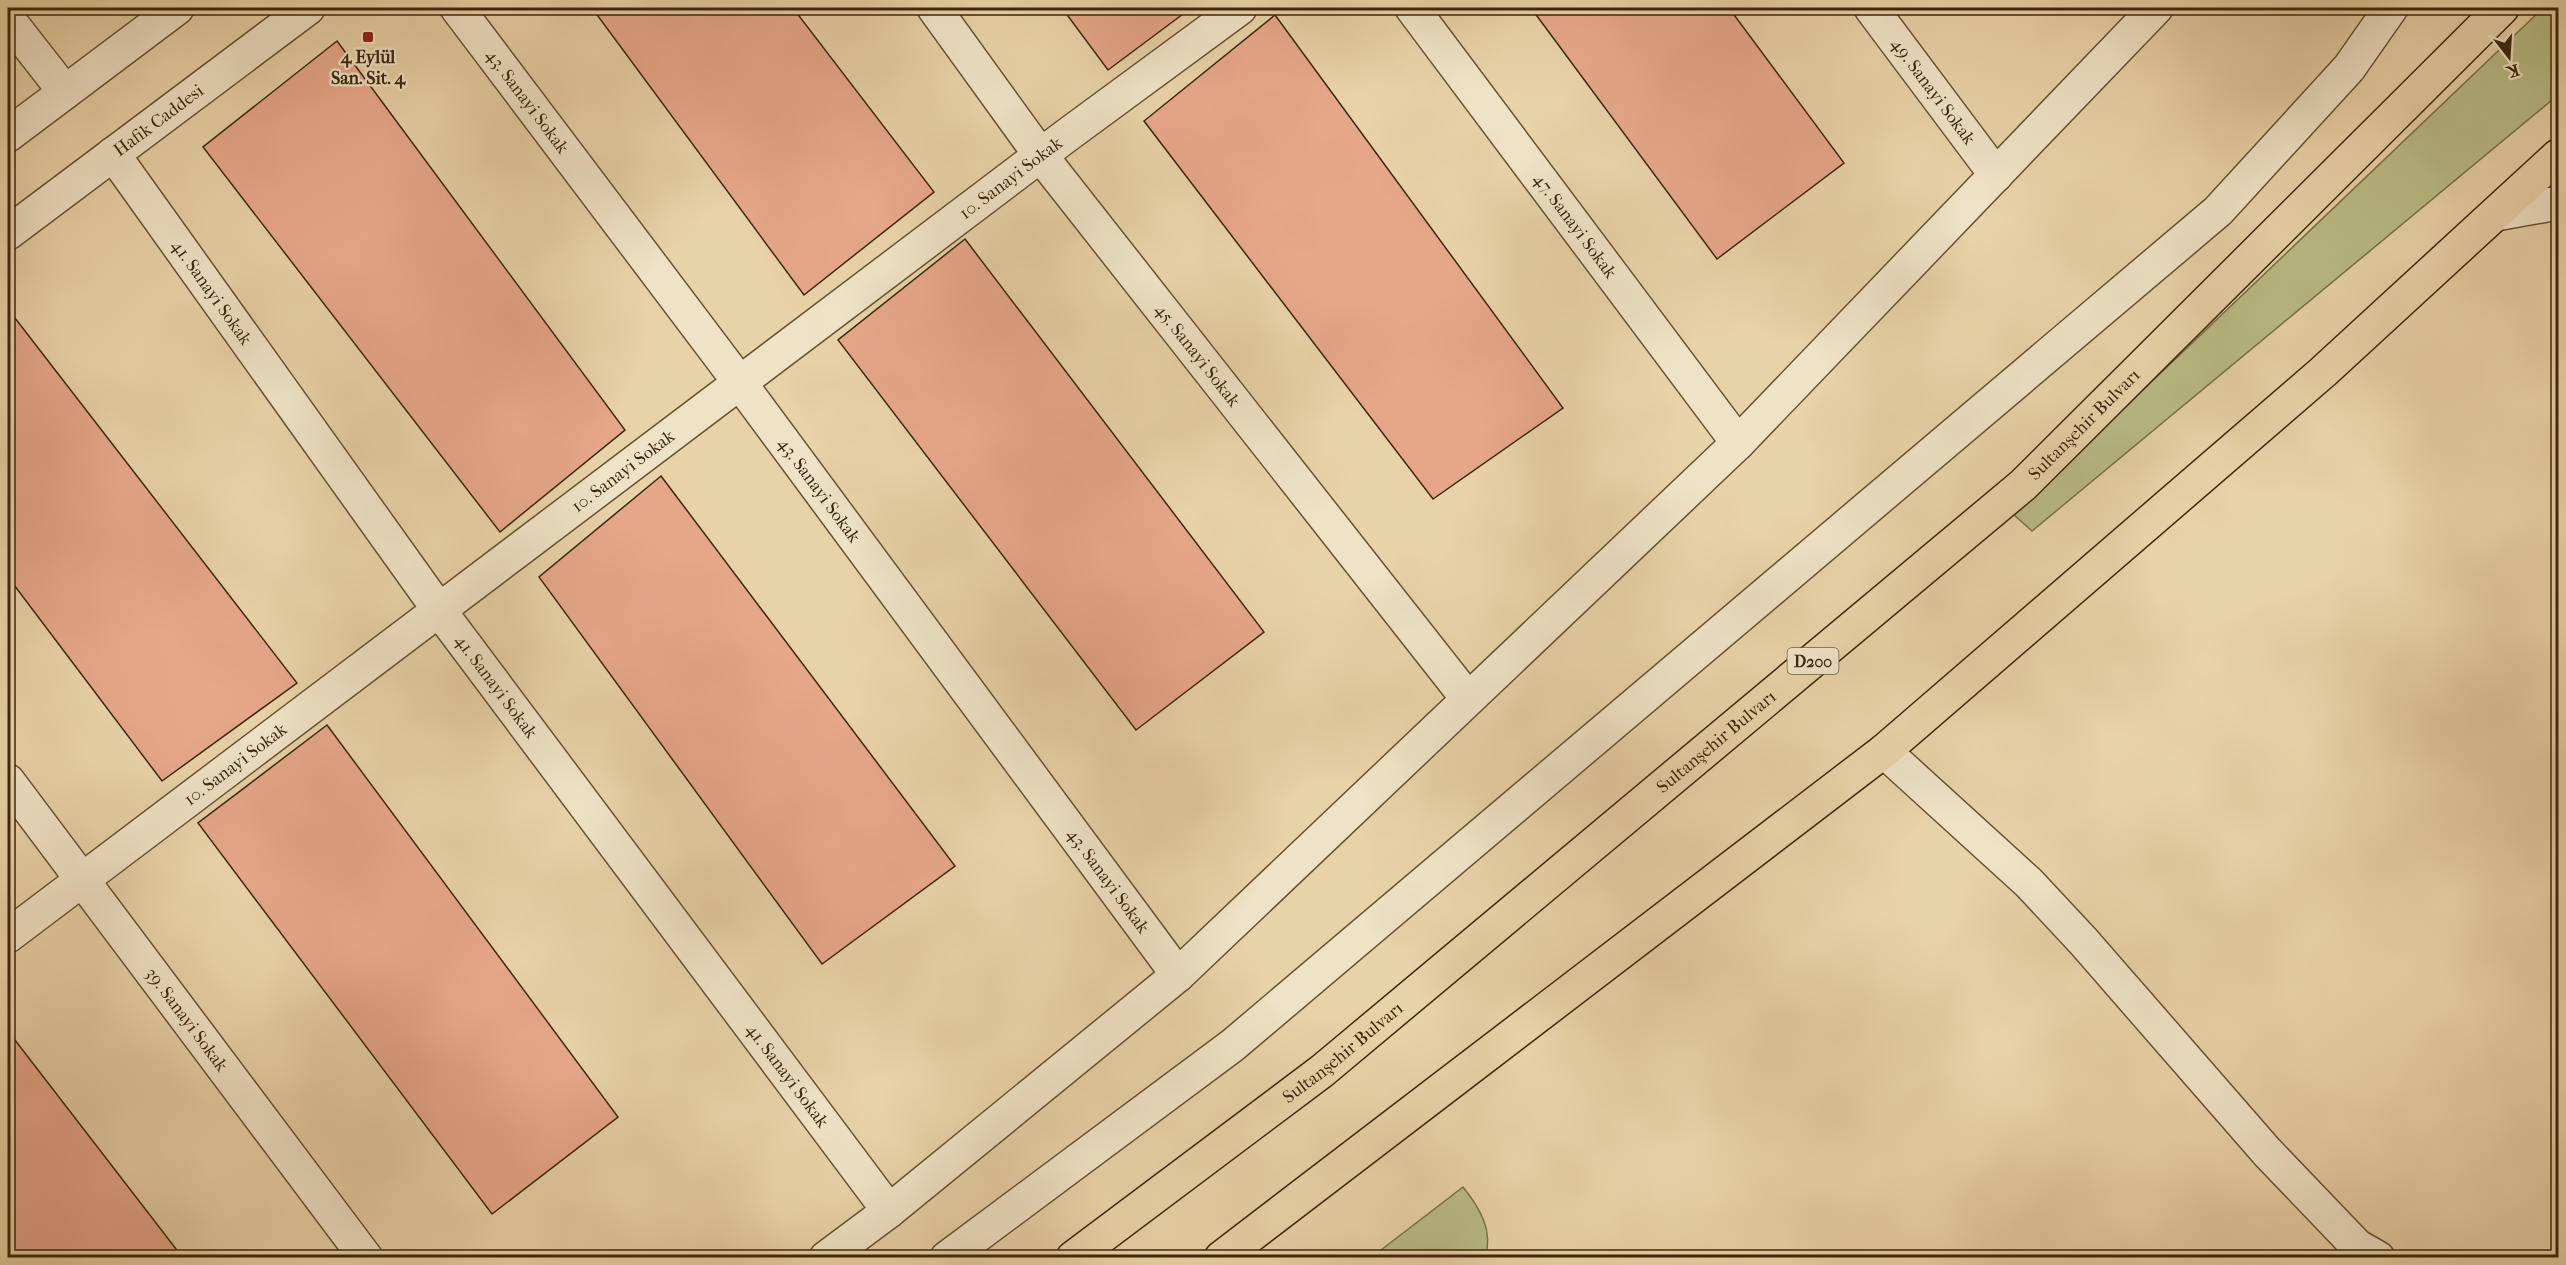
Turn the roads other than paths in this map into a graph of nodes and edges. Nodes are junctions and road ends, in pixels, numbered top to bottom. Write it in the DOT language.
graph roads {
  1 [pos="177,8"];
  2 [pos="308,8"];
  3 [pos="457,8"];
  4 [pos="934,8"];
  5 [pos="1240,8"];
  6 [pos="1412,8"];
  7 [pos="1871,8"];
  8 [pos="2156,8"];
  9 [pos="2391,8"];
  10 [pos="2502,8"];
  11 [pos="8,19"];
  12 [pos="65,92"];
  13 [pos="8,135"];
  14 [pos="113,154"];
  15 [pos="1041,156"];
  16 [pos="2559,156"];
  17 [pos="1996,175"];
  18 [pos="2559,203"];
  19 [pos="2496,214"];
  20 [pos="8,233"];
  21 [pos="740,383"];
  22 [pos="1738,443"];
  23 [pos="439,610"];
  24 [pos="1468,699"];
  25 [pos="1884,751"];
  26 [pos="8,781"];
  27 [pos="80,881"];
  28 [pos="8,936"];
  29 [pos="1178,975"];
  30 [pos="889,1211"];
  31 [pos="366,1257"];
  32 [pos="826,1257"];
  33 [pos="947,1257"];
  34 [pos="1073,1257"];
  35 [pos="1221,1257"];
  36 [pos="2378,1257"];
  1 -- 12 [label="street"];
  2 -- 14 [label="street, Hafik Caddesi"];
  3 -- 21 [label="street, 43. Sanayi Sokak"];
  4 -- 15 [label="street, 45. Sanayi Sokak"];
  5 -- 15 [label="street, 10. Sanayi Sokak"];
  6 -- 22 [label="street, 47. Sanayi Sokak"];
  7 -- 17 [label="street, 49. Sanayi Sokak"];
  8 -- 17 [label="street"];
  9 -- 33 [label="street"];
  10 -- 34 [label="highway, Sultanşehir Bulvarı / D200"];
  11 -- 12 [label="street"];
  12 -- 13 [label="street"];
  14 -- 20 [label="street, Hafik Caddesi"];
  14 -- 23 [label="street, 41. Sanayi Sokak"];
  15 -- 21 [label="street, 10. Sanayi Sokak"];
  15 -- 24 [label="street, 45. Sanayi Sokak"];
  16 -- 19 [label="highway"];
  17 -- 22 [label="street"];
  18 -- 19 [label="street"];
  19 -- 25 [label="highway"];
  21 -- 23 [label="street, 10. Sanayi Sokak"];
  21 -- 29 [label="street, 43. Sanayi Sokak"];
  22 -- 24 [label="street"];
  23 -- 27 [label="street, 10. Sanayi Sokak"];
  23 -- 30 [label="street, 41. Sanayi Sokak"];
  24 -- 29 [label="street"];
  25 -- 35 [label="highway"];
  25 -- 36 [label="street"];
  26 -- 27 [label="street, 39. Sanayi Sokak"];
  27 -- 28 [label="street, 10. Sanayi Sokak"];
  27 -- 31 [label="street, 39. Sanayi Sokak"];
  29 -- 30 [label="street"];
  30 -- 32 [label="street"];
}
